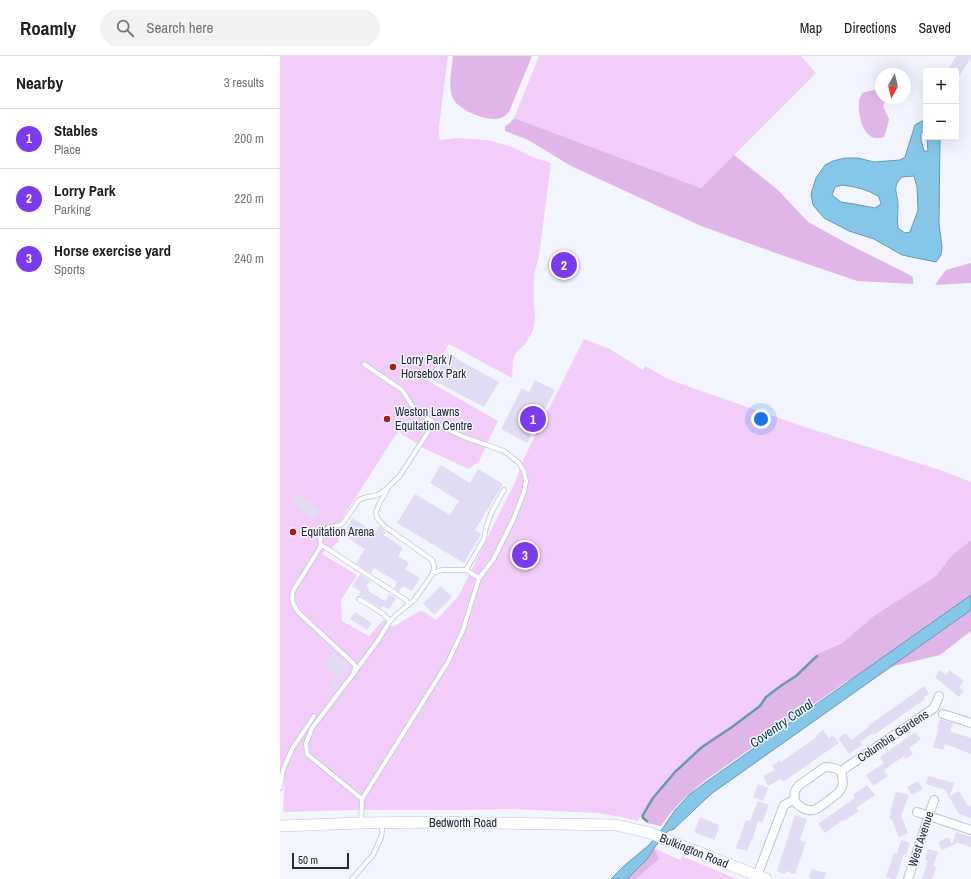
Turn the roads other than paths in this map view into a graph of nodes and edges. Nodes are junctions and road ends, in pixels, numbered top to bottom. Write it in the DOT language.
graph roads {
  1 [pos="364,364"];
  2 [pos="434,423"];
  3 [pos="388,488"];
  4 [pos="504,490"];
  5 [pos="321,546"];
  6 [pos="466,570"];
  7 [pos="433,573"];
  8 [pos="478,578"];
  9 [pos="358,599"];
  10 [pos="409,605"];
  11 [pos="390,621"];
  12 [pos="354,672"];
  13 [pos="939,696"];
  14 [pos="943,714"];
  15 [pos="314,716"];
  16 [pos="971,723"];
  17 [pos="841,771"];
  18 [pos="280,788"];
  19 [pos="362,799"];
  20 [pos="794,800"];
  21 [pos="934,800"];
  22 [pos="917,812"];
  23 [pos="929,816"];
  24 [pos="280,822"];
  25 [pos="383,822"];
  26 [pos="361,823"];
  27 [pos="280,826"];
  28 [pos="971,830"];
  29 [pos="648,832"];
  30 [pos="762,877"];
  31 [pos="352,879"];
  32 [pos="908,879"];
  1 -- 2 [label="lane"];
  2 -- 3 [label="lane"];
  2 -- 8 [label="lane"];
  3 -- 5 [label="lane"];
  3 -- 7 [label="lane"];
  4 -- 6 [label="lane"];
  5 -- 10 [label="lane"];
  5 -- 12 [label="lane"];
  6 -- 7 [label="lane"];
  6 -- 8 [label="lane"];
  7 -- 10 [label="lane"];
  8 -- 19 [label="lane"];
  9 -- 11 [label="lane"];
  10 -- 11 [label="lane"];
  11 -- 12 [label="lane"];
  12 -- 19 [label="lane"];
  13 -- 17 [label="street, Columbia Gardens"];
  14 -- 16 [label="street"];
  15 -- 18 [label="lane"];
  17 -- 20 [label="street"];
  17 -- 20 [label="street"];
  19 -- 26 [label="lane"];
  20 -- 30 [label="street"];
  21 -- 23 [label="street, West Avenue"];
  22 -- 23 [label="street"];
  23 -- 28 [label="street"];
  23 -- 32 [label="street, West Avenue"];
  24 -- 27 [label="lane"];
  25 -- 26 [label="main road, Bedworth Road"];
  25 -- 29 [label="main road, Bedworth Road"];
  25 -- 31 [label="lane"];
  26 -- 27 [label="main road, Bedworth Road"];
  29 -- 30 [label="main road, Bulkington Road"];
}
